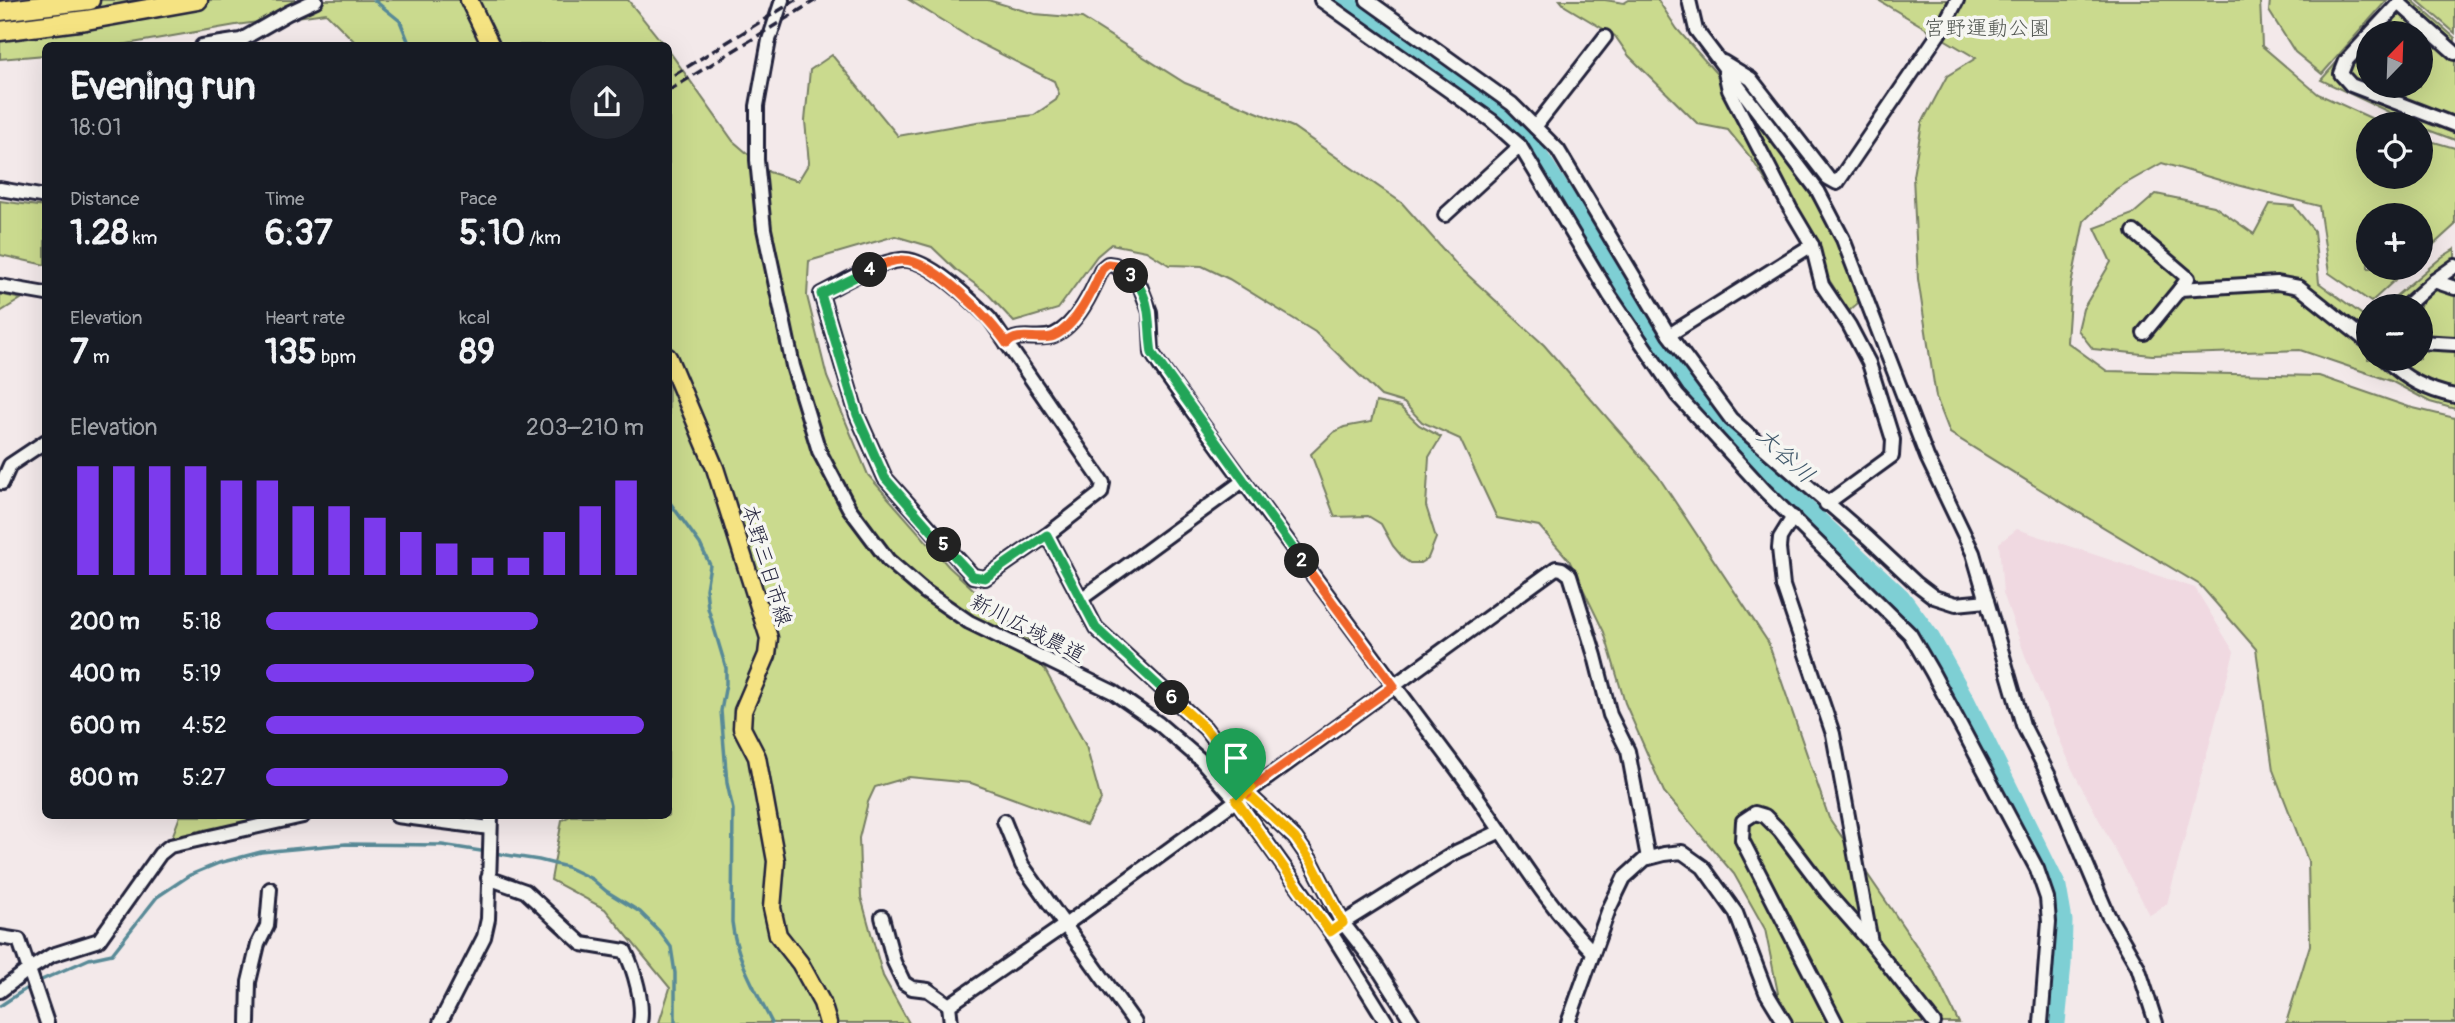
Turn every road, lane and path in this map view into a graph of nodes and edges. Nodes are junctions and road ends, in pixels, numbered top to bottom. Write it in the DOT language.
graph roads {
  1 [pos="90,0"];
  2 [pos="198,0"];
  3 [pos="316,0"];
  4 [pos="470,0"];
  5 [pos="782,0"];
  6 [pos="1367,0"];
  7 [pos="1689,0"];
  8 [pos="1957,0"];
  9 [pos="1323,1"];
  10 [pos="0,11"];
  11 [pos="2382,21"];
  12 [pos="2419,21"];
  13 [pos="0,31"];
  14 [pos="2433,33"];
  15 [pos="1605,37"];
  16 [pos="228,42"];
  17 [pos="489,42"];
  18 [pos="2356,50"];
  19 [pos="2455,53"];
  20 [pos="1721,63"];
  21 [pos="2356,87"];
  22 [pos="2385,98"];
  23 [pos="2455,125"];
  24 [pos="1535,127"];
  25 [pos="1520,146"];
  26 [pos="0,189"];
  27 [pos="42,196"];
  28 [pos="1445,215"];
  29 [pos="2134,232"];
  30 [pos="1812,245"];
  31 [pos="2455,266"];
  32 [pos="2434,281"];
  33 [pos="0,286"];
  34 [pos="2455,288"];
  35 [pos="2180,289"];
  36 [pos="42,293"];
  37 [pos="2419,294"];
  38 [pos="2356,331"];
  39 [pos="2144,333"];
  40 [pos="1669,335"];
  41 [pos="2433,343"];
  42 [pos="1007,344"];
  43 [pos="2455,344"];
  44 [pos="672,365"];
  45 [pos="2398,371"];
  46 [pos="678,377"];
  47 [pos="672,386"];
  48 [pos="2455,396"];
  49 [pos="42,444"];
  50 [pos="1243,481"];
  51 [pos="2,483"];
  52 [pos="1826,504"];
  53 [pos="1793,517"];
  54 [pos="1047,535"];
  55 [pos="1080,599"];
  56 [pos="1987,601"];
  57 [pos="1394,686"];
  58 [pos="1245,793"];
  59 [pos="290,819"];
  60 [pos="444,819"];
  61 [pos="1004,821"];
  62 [pos="490,822"];
  63 [pos="1501,831"];
  64 [pos="1648,858"];
  65 [pos="488,878"];
  66 [pos="270,889"];
  67 [pos="882,916"];
  68 [pos="1343,923"];
  69 [pos="1065,925"];
  70 [pos="1330,932"];
  71 [pos="0,937"];
  72 [pos="1871,943"];
  73 [pos="1593,952"];
  74 [pos="28,970"];
  75 [pos="0,991"];
  76 [pos="949,1005"];
  77 [pos="1566,1022"];
  78 [pos="47,1023"];
  79 [pos="248,1023"];
  80 [pos="440,1023"];
  81 [pos="640,1023"];
  82 [pos="828,1023"];
  83 [pos="951,1023"];
  84 [pos="1136,1023"];
  85 [pos="1387,1023"];
  86 [pos="1413,1023"];
  87 [pos="1785,1023"];
  88 [pos="1836,1023"];
  89 [pos="1934,1023"];
  90 [pos="2041,1023"];
  91 [pos="2156,1023"];
  1 -- 10 [label="highway"];
  2 -- 13 [label="highway"];
  3 -- 16 [label="street"];
  4 -- 17 [label="main road"];
  5 -- 58 [label="street, 新川広域農道"];
  6 -- 24 [label="street"];
  7 -- 20 [label="street"];
  8 -- 20 [label="street"];
  9 -- 25 [label="street"];
  11 -- 12 [label="street"];
  14 -- 19 [label="street"];
  15 -- 24 [label="street"];
  18 -- 21 [label="street"];
  20 -- 30 [label="street"];
  20 -- 56 [label="street"];
  22 -- 23 [label="street"];
  24 -- 40 [label="street"];
  25 -- 28 [label="street"];
  25 -- 53 [label="street"];
  26 -- 27 [label="street"];
  29 -- 35 [label="street"];
  30 -- 40 [label="street"];
  30 -- 52 [label="street"];
  31 -- 32 [label="street"];
  32 -- 34 [label="street"];
  32 -- 37 [label="street"];
  33 -- 36 [label="street"];
  35 -- 38 [label="street"];
  35 -- 39 [label="street"];
  40 -- 52 [label="street"];
  41 -- 43 [label="street"];
  42 -- 50 [label="street"];
  42 -- 54 [label="street"];
  42 -- 54 [label="street"];
  44 -- 46 [label="main road, 本野三日市線"];
  45 -- 48 [label="street"];
  46 -- 47 [label="street"];
  46 -- 82 [label="main road, 本野三日市線"];
  49 -- 51 [label="street"];
  50 -- 55 [label="street"];
  50 -- 57 [label="street"];
  52 -- 56 [label="street"];
  53 -- 72 [label="street"];
  53 -- 90 [label="street"];
  54 -- 55 [label="street"];
  55 -- 58 [label="street"];
  56 -- 91 [label="street"];
  57 -- 58 [label="street"];
  57 -- 63 [label="street"];
  57 -- 64 [label="street"];
  58 -- 68 [label="street"];
  58 -- 69 [label="street"];
  58 -- 70 [label="street, 新川広域農道"];
  59 -- 74 [label="street"];
  60 -- 62 [label="street"];
  61 -- 69 [label="street"];
  62 -- 65 [label="street"];
  63 -- 68 [label="street"];
  63 -- 73 [label="street"];
  64 -- 73 [label="street"];
  64 -- 87 [label="street"];
  65 -- 80 [label="street"];
  65 -- 81 [label="street"];
  66 -- 79 [label="street"];
  67 -- 76 [label="street"];
  68 -- 70 [label="street"];
  68 -- 86 [label="street"];
  69 -- 76 [label="street"];
  69 -- 84 [label="street"];
  70 -- 85 [label="street, 新川広域農道"];
  71 -- 74 [label="street"];
  72 -- 88 [label="street"];
  72 -- 89 [label="street"];
  73 -- 77 [label="street"];
  74 -- 75 [label="street"];
  74 -- 78 [label="street"];
  76 -- 83 [label="street"];
}
